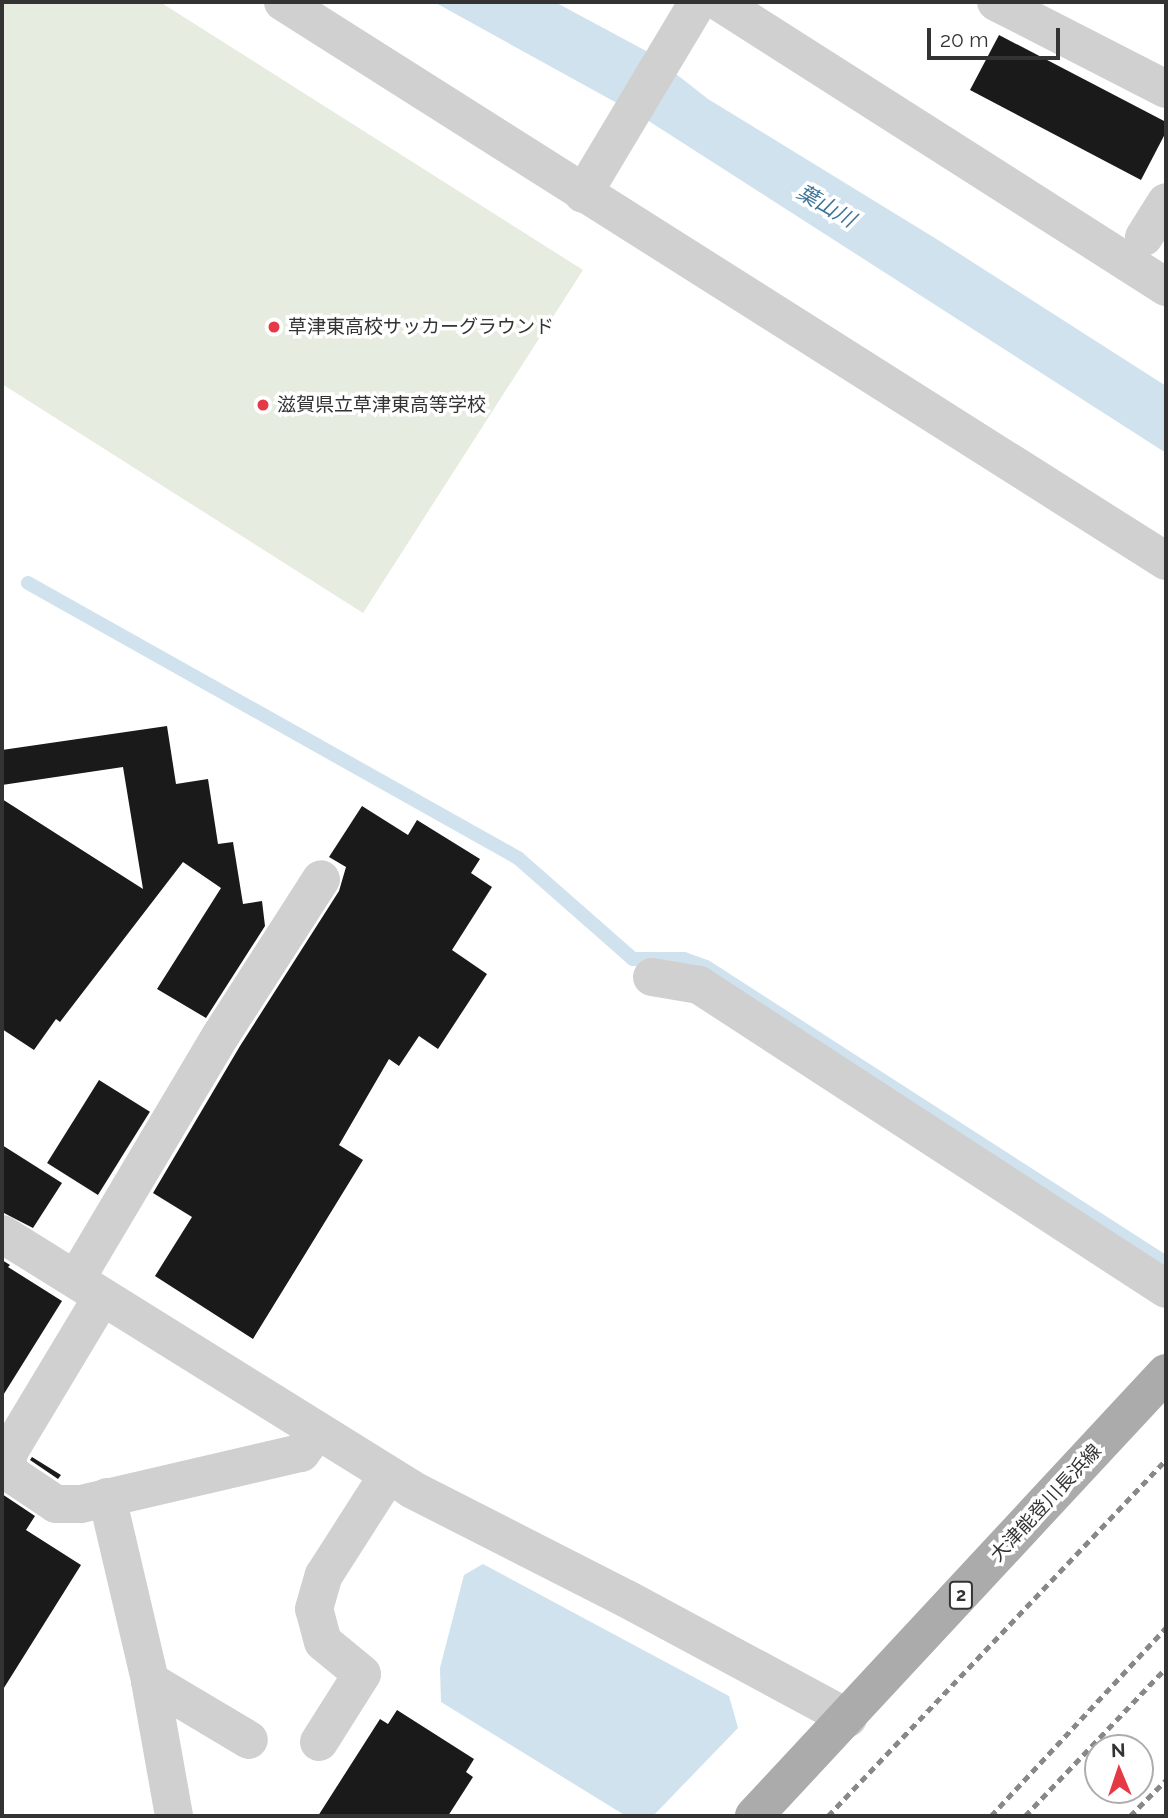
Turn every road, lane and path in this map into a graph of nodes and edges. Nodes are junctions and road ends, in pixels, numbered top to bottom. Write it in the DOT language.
graph roads {
  1 [pos="283,2"];
  2 [pos="698,2"];
  3 [pos="719,2"];
  4 [pos="996,2"];
  5 [pos="1166,89"];
  6 [pos="583,194"];
  7 [pos="1166,202"];
  8 [pos="1144,237"];
  9 [pos="1166,287"];
  10 [pos="1166,561"];
  11 [pos="321,878"];
  12 [pos="652,977"];
  13 [pos="2,1234"];
  14 [pos="89,1288"];
  15 [pos="1166,1289"];
  16 [pos="1166,1373"];
  17 [pos="316,1432"];
  18 [pos="388,1475"];
  19 [pos="107,1497"];
  20 [pos="150,1681"];
  21 [pos="848,1718"];
  22 [pos="249,1740"];
  23 [pos="319,1742"];
  24 [pos="174,1816"];
  25 [pos="754,1816"];
  1 -- 6 [label="street"];
  2 -- 6 [label="street"];
  3 -- 9 [label="street"];
  4 -- 5 [label="street"];
  6 -- 10 [label="street"];
  7 -- 8 [label="street"];
  11 -- 14 [label="street"];
  12 -- 15 [label="street"];
  13 -- 14 [label="street"];
  14 -- 17 [label="street"];
  14 -- 19 [label="street"];
  16 -- 21 [label="main road, 大津能登川長浜線 / 2"];
  17 -- 18 [label="street"];
  17 -- 19 [label="street"];
  18 -- 21 [label="street"];
  18 -- 23 [label="street"];
  19 -- 20 [label="street"];
  20 -- 22 [label="street"];
  20 -- 24 [label="street"];
  21 -- 25 [label="main road, 大津能登川長浜線 / 2"];
}
